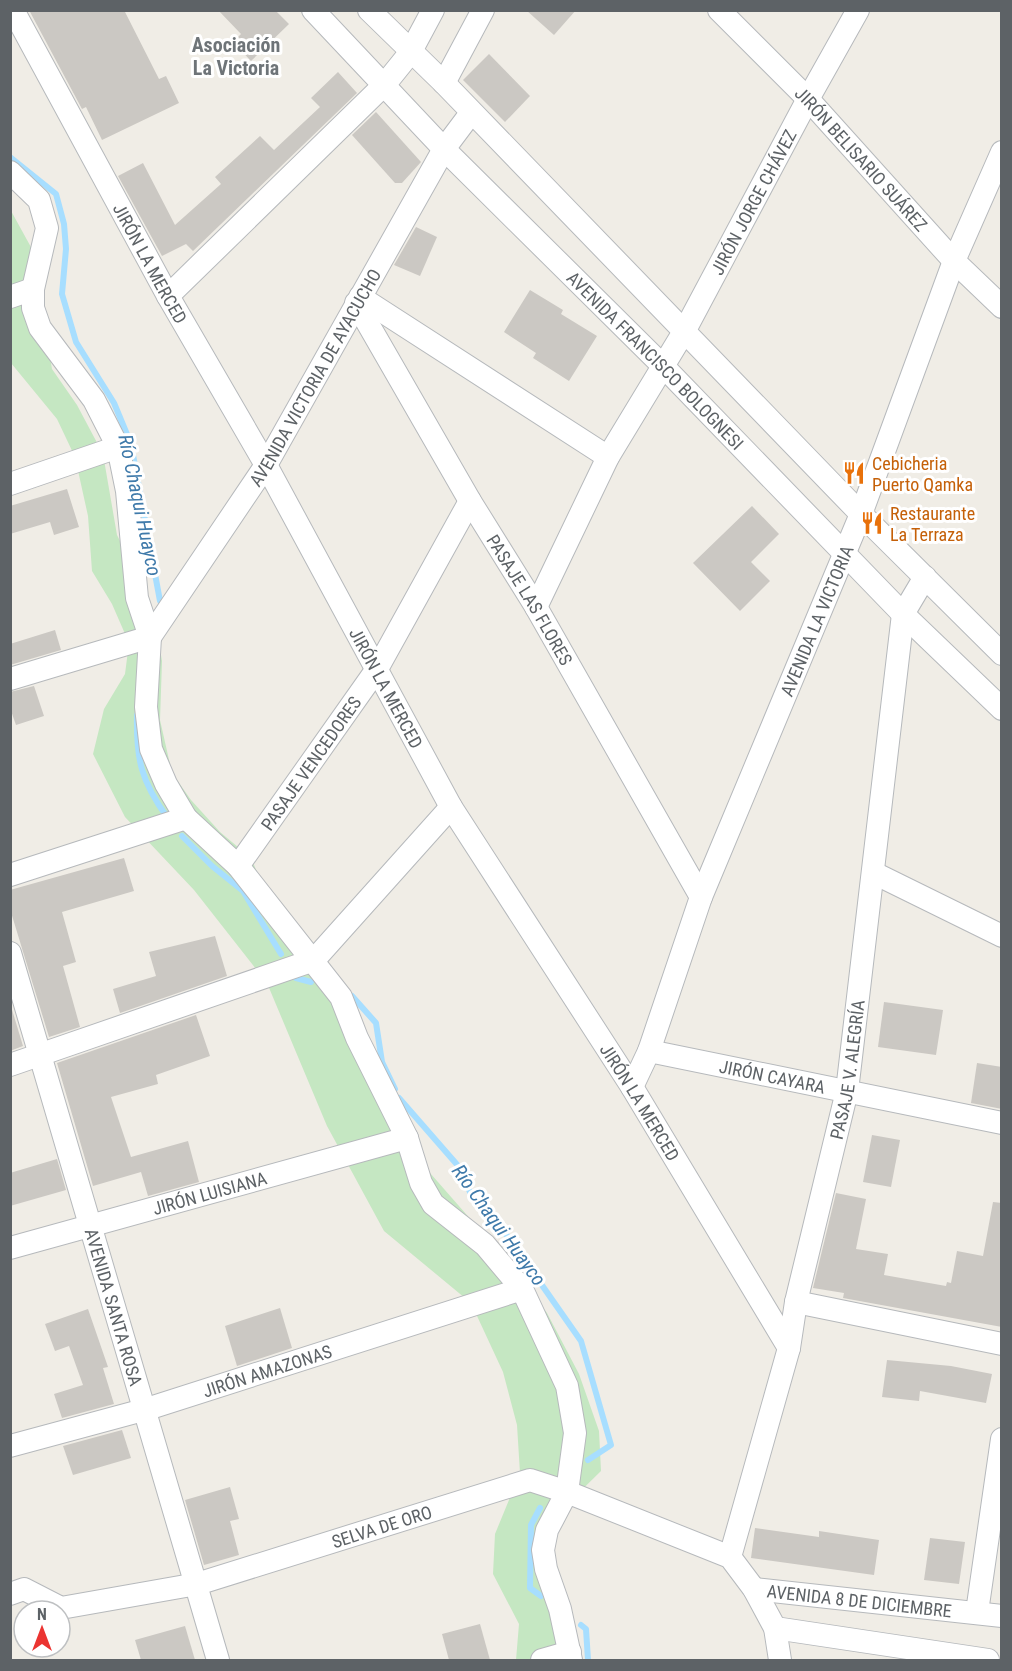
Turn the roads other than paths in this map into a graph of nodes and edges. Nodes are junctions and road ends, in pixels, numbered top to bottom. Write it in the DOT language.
graph roads {
  1 [pos="13,10"];
  2 [pos="313,10"];
  3 [pos="369,10"];
  4 [pos="433,10"];
  5 [pos="483,10"];
  6 [pos="720,10"];
  7 [pos="858,10"];
  8 [pos="410,53"];
  9 [pos="444,83"];
  10 [pos="385,84"];
  11 [pos="808,99"];
  12 [pos="471,113"];
  13 [pos="444,148"];
  14 [pos="1002,152"];
  15 [pos="10,172"];
  16 [pos="954,261"];
  17 [pos="33,289"];
  18 [pos="168,296"];
  19 [pos="10,297"];
  20 [pos="358,300"];
  21 [pos="1002,307"];
  22 [pos="685,330"];
  23 [pos="662,365"];
  24 [pos="118,447"];
  25 [pos="608,457"];
  26 [pos="266,465"];
  27 [pos="10,483"];
  28 [pos="470,501"];
  29 [pos="861,514"];
  30 [pos="844,553"];
  31 [pos="925,577"];
  32 [pos="536,607"];
  33 [pos="903,614"];
  34 [pos="150,637"];
  35 [pos="1002,654"];
  36 [pos="377,669"];
  37 [pos="10,679"];
  38 [pos="1002,709"];
  39 [pos="451,807"];
  40 [pos="186,818"];
  41 [pos="238,866"];
  42 [pos="874,873"];
  43 [pos="10,875"];
  44 [pos="701,897"];
  45 [pos="1002,936"];
  46 [pos="10,952"];
  47 [pos="314,960"];
  48 [pos="649,1051"];
  49 [pos="42,1055"];
  50 [pos="10,1065"];
  51 [pos="632,1087"];
  52 [pos="846,1091"];
  53 [pos="1002,1123"];
  54 [pos="407,1138"];
  55 [pos="91,1223"];
  56 [pos="10,1248"];
  57 [pos="522,1289"];
  58 [pos="796,1302"];
  59 [pos="1002,1344"];
  60 [pos="789,1348"];
  61 [pos="147,1409"];
  62 [pos="1002,1439"];
  63 [pos="10,1446"];
  64 [pos="567,1492"];
  65 [pos="730,1557"];
  66 [pos="197,1584"];
  67 [pos="754,1589"];
  68 [pos="10,1594"];
  69 [pos="976,1612"];
  70 [pos="1002,1616"];
  71 [pos="775,1628"];
  72 [pos="571,1656"];
  73 [pos="219,1660"];
  74 [pos="542,1660"];
  75 [pos="780,1660"];
  76 [pos="988,1660"];
  1 -- 18 [label="street, JIRÓN LA MERCED"];
  2 -- 10 [label="street, AVENIDA FRANCISCO BOLOGNESI"];
  3 -- 8 [label="street"];
  4 -- 8 [label="street"];
  5 -- 9 [label="street"];
  6 -- 11 [label="street, JIRÓN BELISARIO SUÁREZ"];
  7 -- 11 [label="street, JIRÓN JORGE CHÁVEZ"];
  8 -- 9 [label="street"];
  8 -- 10 [label="street"];
  9 -- 12 [label="street"];
  10 -- 13 [label="street, AVENIDA FRANCISCO BOLOGNESI"];
  10 -- 18 [label="street"];
  11 -- 16 [label="street, JIRÓN BELISARIO SUÁREZ"];
  11 -- 22 [label="street, JIRÓN JORGE CHÁVEZ"];
  12 -- 13 [label="street, AVENIDA VICTORIA DE AYACUCHO"];
  12 -- 22 [label="street"];
  13 -- 20 [label="street, AVENIDA VICTORIA DE AYACUCHO"];
  13 -- 23 [label="street, AVENIDA FRANCISCO BOLOGNESI"];
  14 -- 16 [label="street, AVENIDA LA VICTORIA"];
  15 -- 17 [label="street"];
  16 -- 21 [label="street, JIRÓN BELISARIO SUÁREZ"];
  16 -- 29 [label="street, AVENIDA LA VICTORIA"];
  17 -- 19 [label="street"];
  17 -- 24 [label="street"];
  18 -- 26 [label="street, JIRÓN LA MERCED"];
  20 -- 25 [label="street"];
  20 -- 26 [label="street, AVENIDA VICTORIA DE AYACUCHO"];
  20 -- 28 [label="street, PASAJE LAS FLORES"];
  22 -- 23 [label="street, JIRÓN JORGE CHÁVEZ"];
  22 -- 29 [label="street"];
  23 -- 25 [label="street, JIRÓN JORGE CHÁVEZ"];
  23 -- 30 [label="street, AVENIDA FRANCISCO BOLOGNESI"];
  24 -- 27 [label="street"];
  24 -- 34 [label="street"];
  25 -- 32 [label="street, JIRÓN JORGE CHÁVEZ"];
  26 -- 34 [label="street, AVENIDA VICTORIA DE AYACUCHO"];
  26 -- 36 [label="street, JIRÓN LA MERCED"];
  28 -- 32 [label="street, PASAJE LAS FLORES"];
  28 -- 36 [label="street, PASAJE VENCEDORES"];
  29 -- 30 [label="street, AVENIDA LA VICTORIA"];
  29 -- 31 [label="street"];
  30 -- 33 [label="street, AVENIDA FRANCISCO BOLOGNESI"];
  30 -- 44 [label="street, AVENIDA LA VICTORIA"];
  31 -- 33 [label="street, PASAJE V. ALEGRÍA"];
  31 -- 35 [label="street"];
  32 -- 44 [label="street, PASAJE LAS FLORES"];
  33 -- 38 [label="street, AVENIDA FRANCISCO BOLOGNESI"];
  33 -- 42 [label="street, PASAJE V. ALEGRÍA"];
  34 -- 37 [label="street"];
  34 -- 40 [label="street"];
  36 -- 39 [label="street, JIRÓN LA MERCED"];
  36 -- 41 [label="street, PASAJE VENCEDORES"];
  39 -- 47 [label="street"];
  39 -- 51 [label="street, JIRÓN LA MERCED"];
  40 -- 41 [label="street"];
  40 -- 43 [label="street"];
  41 -- 47 [label="street"];
  42 -- 45 [label="street"];
  42 -- 52 [label="street, PASAJE V. ALEGRÍA"];
  44 -- 48 [label="street, AVENIDA LA VICTORIA"];
  46 -- 49 [label="street, AVENIDA SANTA ROSA"];
  47 -- 49 [label="street"];
  47 -- 54 [label="street"];
  48 -- 51 [label="street, AVENIDA LA VICTORIA"];
  48 -- 52 [label="street, JIRÓN CAYARA"];
  49 -- 50 [label="street"];
  49 -- 55 [label="street, AVENIDA SANTA ROSA"];
  51 -- 60 [label="street, JIRÓN LA MERCED"];
  52 -- 53 [label="street, JIRÓN CAYARA"];
  52 -- 58 [label="street, PASAJE V. ALEGRÍA"];
  54 -- 55 [label="street, JIRÓN LUISIANA"];
  54 -- 57 [label="street"];
  55 -- 56 [label="street, JIRÓN LUISIANA"];
  55 -- 61 [label="street, AVENIDA SANTA ROSA"];
  57 -- 61 [label="street, JIRÓN AMAZONAS"];
  57 -- 64 [label="street"];
  58 -- 59 [label="street"];
  58 -- 60 [label="street, PASAJE V. ALEGRÍA"];
  60 -- 65 [label="street, PASAJE V. ALEGRÍA"];
  61 -- 63 [label="street, JIRÓN AMAZONAS"];
  61 -- 66 [label="street, AVENIDA SANTA ROSA"];
  62 -- 69 [label="street"];
  64 -- 65 [label="street"];
  64 -- 66 [label="street, SELVA DE ORO"];
  64 -- 72 [label="street"];
  65 -- 67 [label="street, AVENIDA 8 DE DICIEMBRE"];
  66 -- 68 [label="street, SELVA DE ORO"];
  66 -- 73 [label="street, AVENIDA SANTA ROSA"];
  67 -- 69 [label="street, AVENIDA 8 DE DICIEMBRE"];
  67 -- 71 [label="street"];
  69 -- 70 [label="street, AVENIDA 8 DE DICIEMBRE"];
  71 -- 75 [label="street"];
  71 -- 76 [label="street, AVENIDA 8 DE DICIEMBRE"];
  72 -- 74 [label="street"];
}
